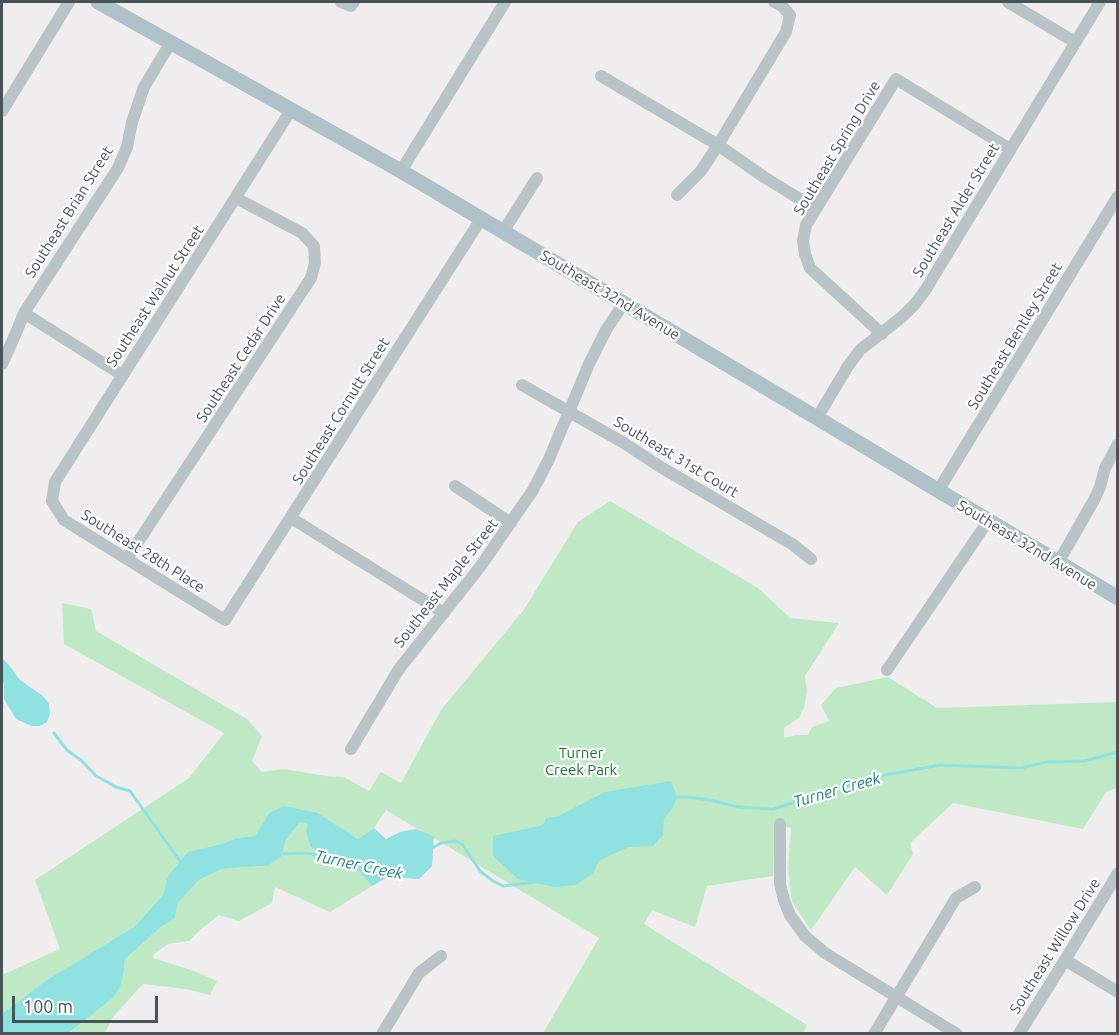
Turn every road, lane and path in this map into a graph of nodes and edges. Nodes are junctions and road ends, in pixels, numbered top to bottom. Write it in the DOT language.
graph roads {
  1 [pos="69,2"];
  2 [pos="98,2"];
  3 [pos="505,2"];
  4 [pos="774,2"];
  5 [pos="1008,2"];
  6 [pos="1100,2"];
  7 [pos="171,42"];
  8 [pos="1075,42"];
  9 [pos="600,76"];
  10 [pos="291,110"];
  11 [pos="2,111"];
  12 [pos="718,145"];
  13 [pos="1010,149"];
  14 [pos="401,171"];
  15 [pos="537,178"];
  16 [pos="677,195"];
  17 [pos="1118,196"];
  18 [pos="236,198"];
  19 [pos="816,209"];
  20 [pos="481,219"];
  21 [pos="503,232"];
  22 [pos="624,303"];
  23 [pos="24,313"];
  24 [pos="882,334"];
  25 [pos="2,364"];
  26 [pos="122,375"];
  27 [pos="522,385"];
  28 [pos="570,411"];
  29 [pos="817,417"];
  30 [pos="1118,444"];
  31 [pos="455,486"];
  32 [pos="938,491"];
  33 [pos="52,501"];
  34 [pos="291,518"];
  35 [pos="988,521"];
  36 [pos="511,523"];
  37 [pos="127,559"];
  38 [pos="811,559"];
  39 [pos="1058,563"];
  40 [pos="1118,598"];
  41 [pos="444,613"];
  42 [pos="225,620"];
  43 [pos="887,670"];
  44 [pos="351,749"];
  45 [pos="780,824"];
  46 [pos="1118,873"];
  47 [pos="975,887"];
  48 [pos="441,956"];
  49 [pos="1065,960"];
  50 [pos="1118,992"];
  51 [pos="896,996"];
  52 [pos="381,1034"];
  53 [pos="874,1034"];
  54 [pos="957,1034"];
  55 [pos="1019,1034"];
  1 -- 11 [label="street"];
  2 -- 7 [label="main road, Southeast 32nd Avenue"];
  3 -- 14 [label="street"];
  4 -- 12 [label="street"];
  5 -- 8 [label="street"];
  6 -- 8 [label="street, Southeast Alder Street"];
  7 -- 10 [label="main road, Southeast 32nd Avenue"];
  7 -- 23 [label="street, Southeast Brian Street"];
  8 -- 13 [label="street, Southeast Alder Street"];
  9 -- 12 [label="street"];
  10 -- 14 [label="main road, Southeast 32nd Avenue"];
  10 -- 18 [label="street, Southeast Walnut Street"];
  12 -- 16 [label="street"];
  12 -- 19 [label="street"];
  13 -- 19 [label="street, Southeast Spring Drive"];
  13 -- 24 [label="street, Southeast Alder Street"];
  14 -- 20 [label="main road, Southeast 32nd Avenue"];
  15 -- 21 [label="street"];
  17 -- 32 [label="street, Southeast Bentley Street"];
  18 -- 26 [label="street, Southeast Walnut Street"];
  18 -- 37 [label="street, Southeast Cedar Drive"];
  19 -- 24 [label="street, Southeast Spring Drive"];
  20 -- 21 [label="main road, Southeast 32nd Avenue"];
  20 -- 34 [label="street, Southeast Cornutt Street"];
  21 -- 22 [label="main road, Southeast 32nd Avenue"];
  22 -- 28 [label="street, Southeast Maple Street"];
  22 -- 29 [label="main road, Southeast 32nd Avenue"];
  23 -- 25 [label="street, Southeast Brian Street"];
  23 -- 26 [label="street"];
  24 -- 29 [label="street, Southeast Alder Street"];
  26 -- 33 [label="street, Southeast Walnut Street"];
  27 -- 28 [label="street, Southeast 31st Court"];
  28 -- 36 [label="street, Southeast Maple Street"];
  28 -- 38 [label="street, Southeast 31st Court"];
  29 -- 32 [label="main road, Southeast 32nd Avenue"];
  30 -- 39 [label="street"];
  31 -- 36 [label="street"];
  32 -- 35 [label="main road, Southeast 32nd Avenue"];
  33 -- 37 [label="street, Southeast 28th Place"];
  34 -- 41 [label="street"];
  34 -- 42 [label="street, Southeast Cornutt Street"];
  35 -- 39 [label="main road, Southeast 32nd Avenue"];
  35 -- 43 [label="street"];
  36 -- 41 [label="street, Southeast Maple Street"];
  37 -- 42 [label="street, Southeast 28th Place"];
  39 -- 40 [label="main road, Southeast 32nd Avenue"];
  41 -- 44 [label="street, Southeast Maple Street"];
  45 -- 51 [label="street"];
  46 -- 49 [label="street, Southeast Willow Drive"];
  47 -- 51 [label="street"];
  48 -- 52 [label="street"];
  49 -- 50 [label="street"];
  49 -- 55 [label="street, Southeast Willow Drive"];
  51 -- 53 [label="street"];
  51 -- 54 [label="street"];
}
